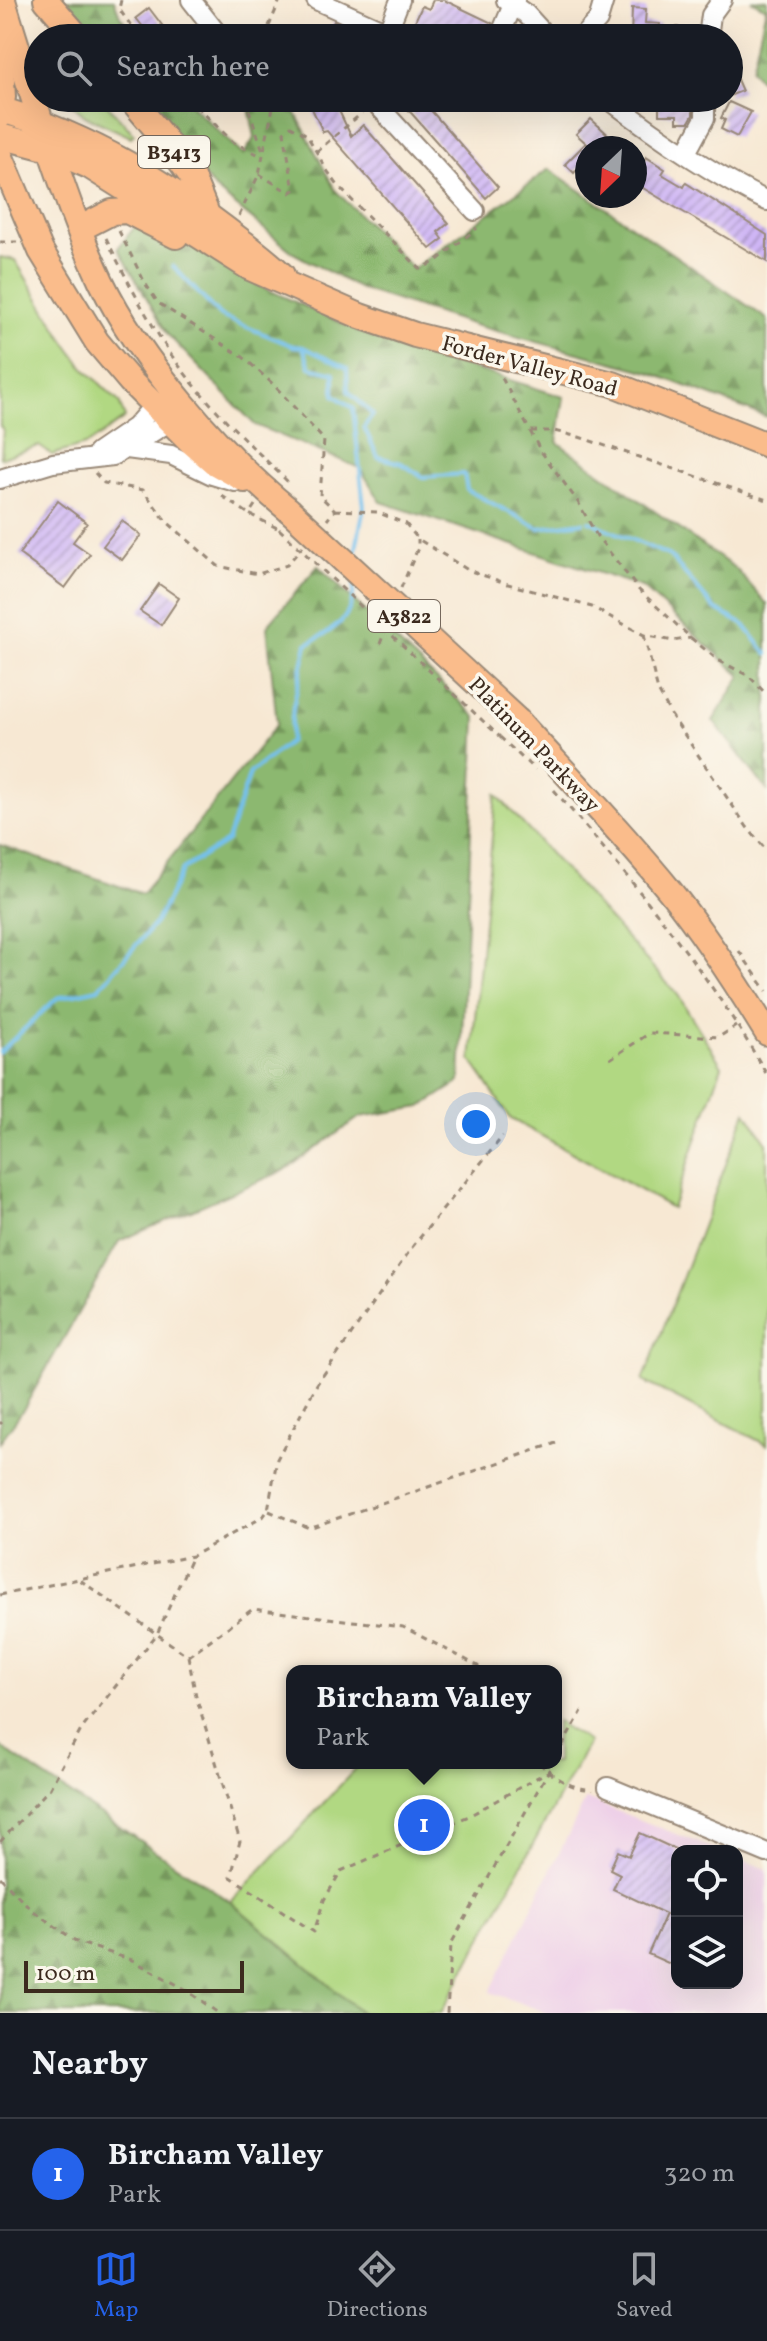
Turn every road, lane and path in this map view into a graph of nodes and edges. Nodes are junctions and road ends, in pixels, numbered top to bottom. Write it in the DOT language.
graph roads {
  1 [pos="3,0"];
  2 [pos="46,0"];
  3 [pos="121,0"];
  4 [pos="191,0"];
  5 [pos="270,0"];
  6 [pos="280,0"];
  7 [pos="316,0"];
  8 [pos="400,0"];
  9 [pos="604,0"];
  10 [pos="722,0"];
  11 [pos="511,1"];
  12 [pos="275,8"];
  13 [pos="67,24"];
  14 [pos="130,24"];
  15 [pos="210,24"];
  16 [pos="269,24"];
  17 [pos="366,24"];
  18 [pos="394,24"];
  19 [pos="504,24"];
  20 [pos="535,24"];
  21 [pos="594,24"];
  22 [pos="710,24"];
  23 [pos="0,45"];
  24 [pos="24,67"];
  25 [pos="1,111"];
  26 [pos="38,112"];
  27 [pos="141,112"];
  28 [pos="202,112"];
  29 [pos="249,112"];
  30 [pos="272,112"];
  31 [pos="360,112"];
  32 [pos="377,112"];
  33 [pos="627,112"];
  34 [pos="705,112"];
  35 [pos="41,122"];
  36 [pos="0,136"];
  37 [pos="49,149"];
  38 [pos="316,152"];
  39 [pos="686,153"];
  40 [pos="262,154"];
  41 [pos="0,155"];
  42 [pos="259,174"];
  43 [pos="767,201"];
  44 [pos="475,211"];
  45 [pos="207,214"];
  46 [pos="88,225"];
  47 [pos="226,239"];
  48 [pos="488,353"];
  49 [pos="163,403"];
  50 [pos="531,431"];
  51 [pos="767,445"];
  52 [pos="127,449"];
  53 [pos="89,460"];
  54 [pos="0,479"];
  55 [pos="291,485"];
  56 [pos="265,491"];
  57 [pos="767,500"];
  58 [pos="335,510"];
  59 [pos="284,520"];
  60 [pos="644,635"];
  61 [pos="691,638"];
  62 [pos="767,695"];
  63 [pos="509,729"];
  64 [pos="541,775"];
  65 [pos="551,787"];
  66 [pos="767,851"];
  67 [pos="736,1026"];
  68 [pos="767,1033"];
  69 [pos="610,1059"];
  70 [pos="767,1075"];
  71 [pos="503,1136"];
  72 [pos="556,1443"];
  73 [pos="268,1510"];
  74 [pos="192,1556"];
  75 [pos="80,1580"];
  76 [pos="0,1595"];
  77 [pos="157,1634"];
  78 [pos="188,1656"];
  79 [pos="476,1665"];
  80 [pos="582,1711"];
  81 [pos="562,1746"];
  82 [pos="545,1769"];
  83 [pos="549,1769"];
  84 [pos="547,1772"];
  85 [pos="608,1787"];
  86 [pos="0,1842"];
  87 [pos="767,1853"];
  88 [pos="0,1877"];
  89 [pos="218,2013"];
  90 [pos="447,2013"];
  1 -- 24 [label="main road"];
  2 -- 13 [label="main road"];
  3 -- 14 [label="path"];
  4 -- 15 [label="street"];
  5 -- 12 [label="path"];
  6 -- 12 [label="path"];
  7 -- 17 [label="street"];
  8 -- 18 [label="street"];
  9 -- 21 [label="street"];
  10 -- 22 [label="street"];
  11 -- 19 [label="street"];
  11 -- 20 [label="street"];
  12 -- 16 [label="path"];
  23 -- 25 [label="main road"];
  25 -- 35 [label="main road, B3413"];
  26 -- 35 [label="main road"];
  27 -- 45 [label="main road, B3413"];
  28 -- 40 [label="path"];
  29 -- 40 [label="path"];
  30 -- 40 [label="path"];
  31 -- 38 [label="path"];
  32 -- 44 [label="street"];
  33 -- 39 [label="street"];
  34 -- 39 [label="street"];
  35 -- 37 [label="main road"];
  35 -- 45 [label="main road, B3413"];
  36 -- 37 [label="main road, B3413"];
  37 -- 46 [label="main road, Platinum Parkway"];
  37 -- 47 [label="main road, Forder Valley Road / B3413"];
  38 -- 42 [label="path"];
  38 -- 44 [label="path"];
  39 -- 43 [label="street"];
  40 -- 42 [label="path"];
  41 -- 49 [label="main road, Platinum Parkway"];
  42 -- 47 [label="path"];
  45 -- 47 [label="main road"];
  46 -- 47 [label="main road"];
  46 -- 49 [label="main road, Platinum Parkway"];
  46 -- 55 [label="path"];
  47 -- 48 [label="main road, Forder Valley Road / B3413"];
  48 -- 50 [label="path"];
  48 -- 51 [label="main road, Forder Valley Road / B3413"];
  49 -- 52 [label="street"];
  49 -- 53 [label="street"];
  49 -- 56 [label="main road, Platinum Parkway"];
  49 -- 56 [label="main road, Platinum Parkway"];
  50 -- 57 [label="path"];
  50 -- 61 [label="path"];
  52 -- 53 [label="street"];
  52 -- 56 [label="street"];
  53 -- 54 [label="street"];
  56 -- 59 [label="main road, Platinum Parkway"];
  58 -- 60 [label="path"];
  59 -- 63 [label="main road, Platinum Parkway / A3822, bridge"];
  59 -- 63 [label="path, bridge"];
  60 -- 61 [label="path"];
  60 -- 66 [label="path"];
  61 -- 62 [label="path"];
  63 -- 64 [label="path"];
  63 -- 68 [label="main road, Platinum Parkway / A3822"];
  65 -- 67 [label="path"];
  67 -- 69 [label="path"];
  67 -- 70 [label="path"];
  71 -- 73 [label="path"];
  72 -- 73 [label="path"];
  73 -- 74 [label="path"];
  74 -- 75 [label="path"];
  74 -- 77 [label="path"];
  75 -- 76 [label="path"];
  75 -- 77 [label="path"];
  77 -- 78 [label="path"];
  77 -- 86 [label="path"];
  78 -- 79 [label="path"];
  78 -- 84 [label="path"];
  80 -- 81 [label="path"];
  82 -- 84 [label="path"];
  83 -- 84 [label="path"];
  84 -- 85 [label="path"];
  84 -- 90 [label="path"];
  85 -- 87 [label="street"];
  88 -- 89 [label="path"];
}
